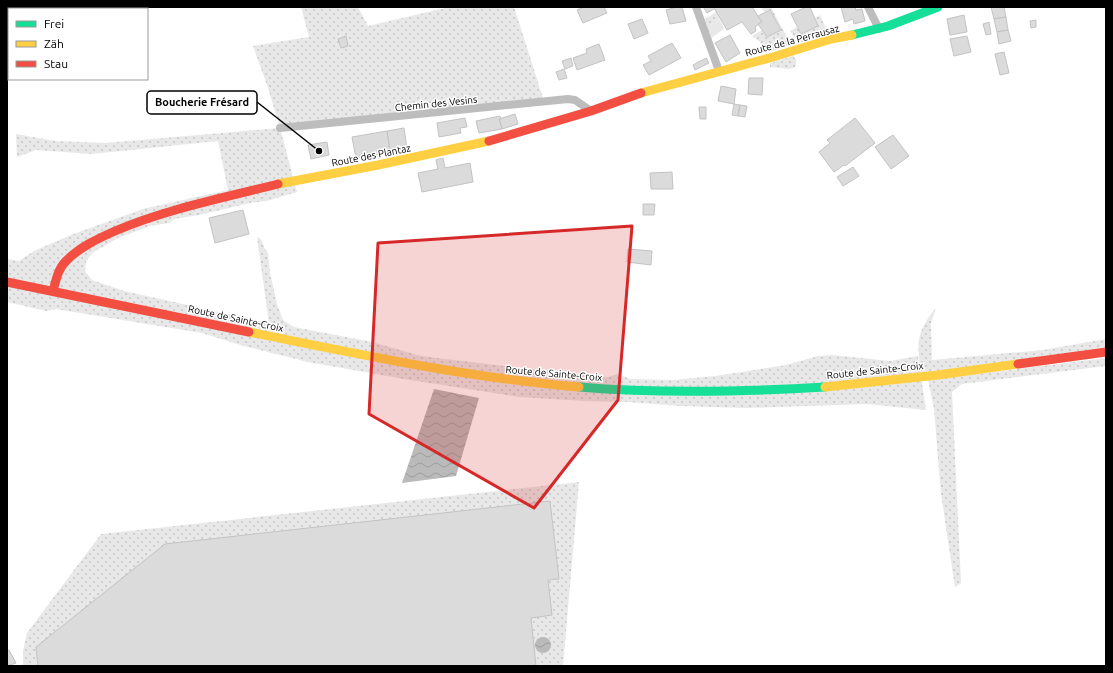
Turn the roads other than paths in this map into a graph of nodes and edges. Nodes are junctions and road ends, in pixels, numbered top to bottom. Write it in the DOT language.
graph roads {
  1 [pos="696,7"];
  2 [pos="868,7"];
  3 [pos="938,7"];
  4 [pos="879,29"];
  5 [pos="719,71"];
  6 [pos="591,111"];
  7 [pos="280,128"];
  8 [pos="7,282"];
  9 [pos="53,291"];
  10 [pos="1106,352"];
  1 -- 5 [label="street"];
  2 -- 4 [label="street"];
  3 -- 4 [label="main road, Route de la Perrausaz"];
  4 -- 5 [label="main road, Route de la Perrausaz"];
  5 -- 6 [label="main road, Route des Plantaz"];
  6 -- 7 [label="street, Chemin des Vesins"];
  6 -- 9 [label="main road, Route des Plantaz"];
  8 -- 9 [label="main road, Route de Sainte-Croix"];
  9 -- 10 [label="main road, Route de Sainte-Croix"];
}
